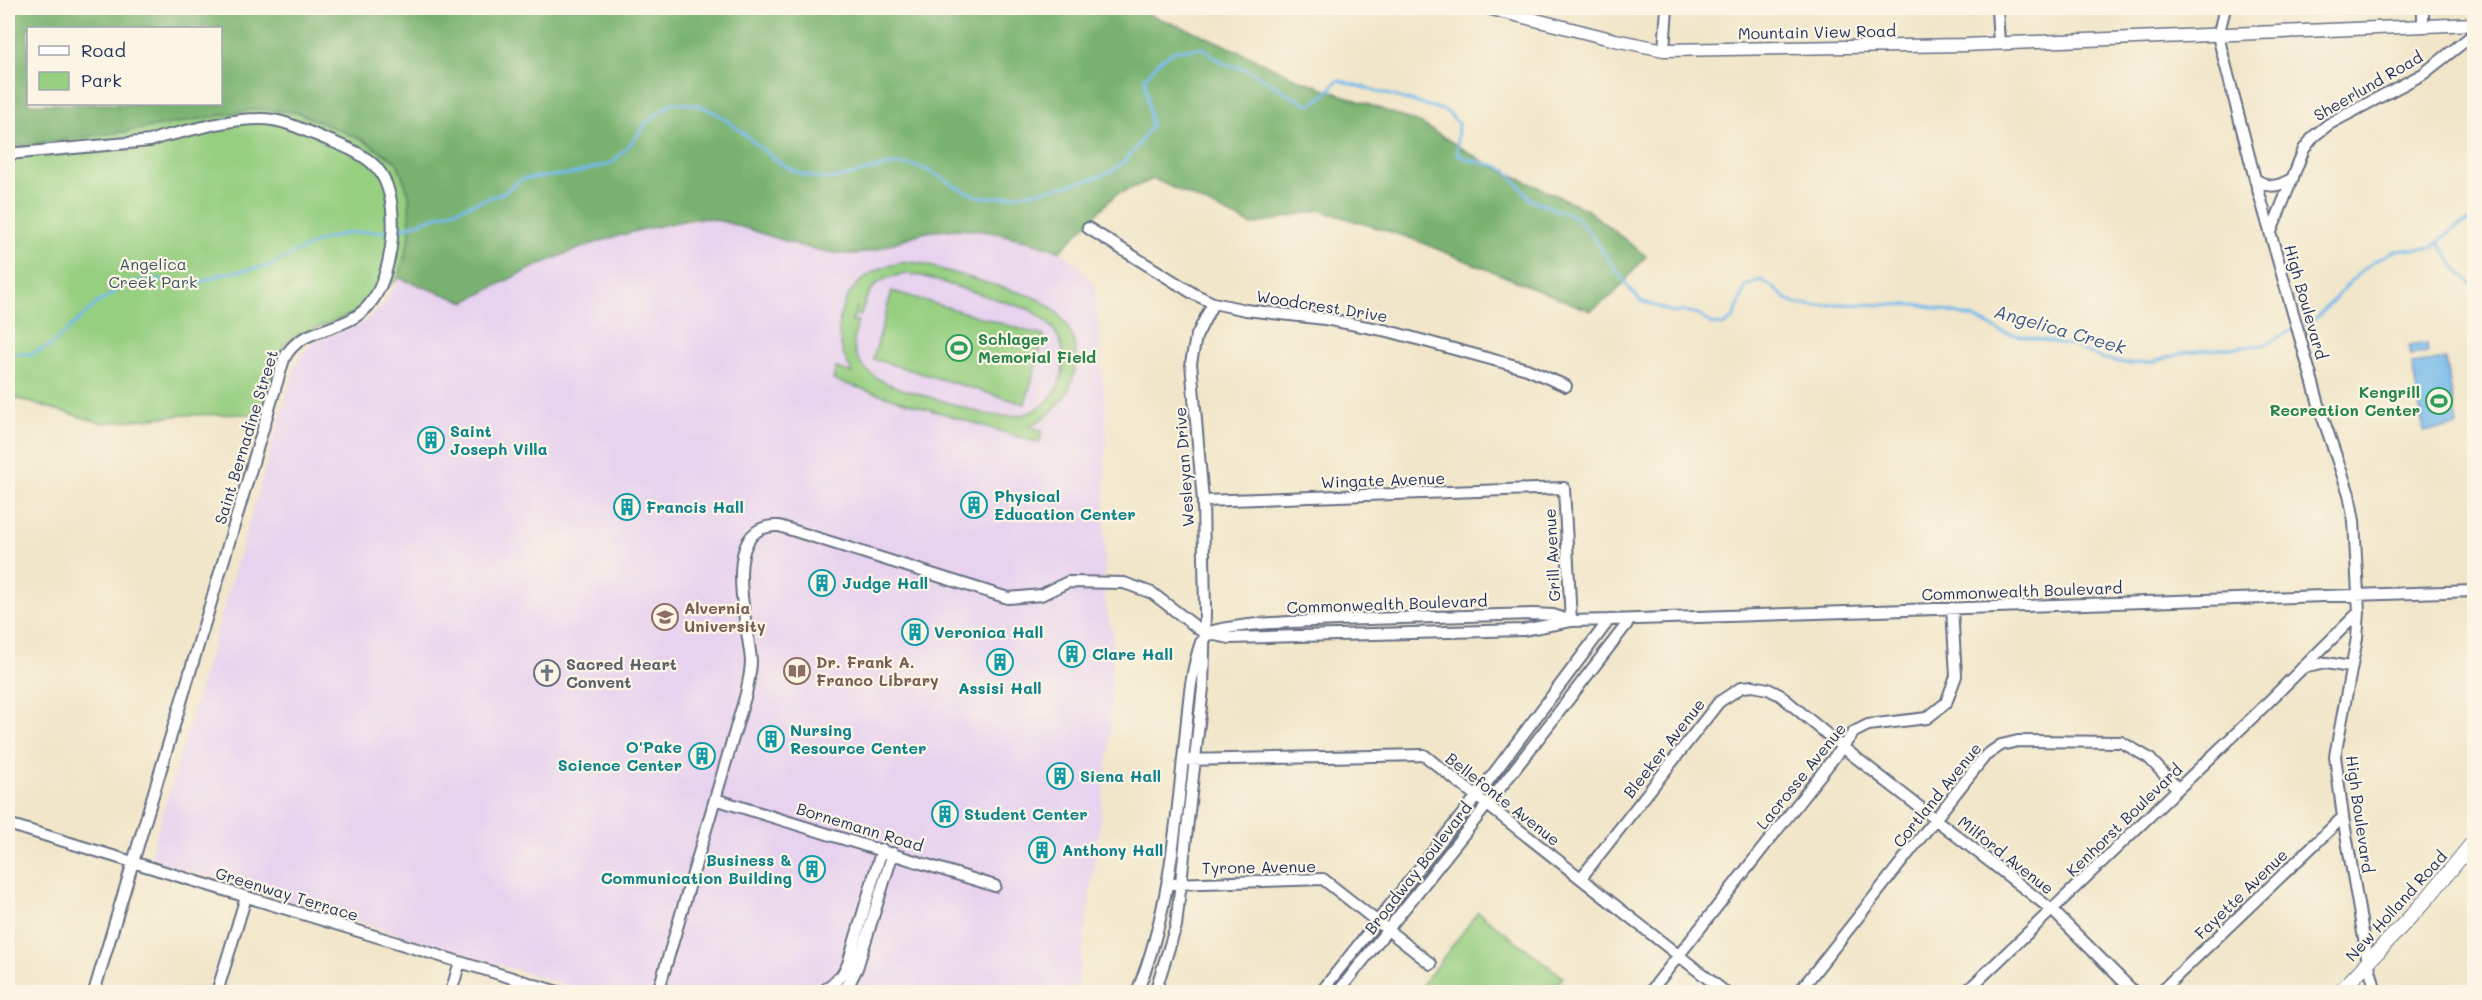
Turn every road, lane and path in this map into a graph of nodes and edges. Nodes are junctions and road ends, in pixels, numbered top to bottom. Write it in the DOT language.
graph roads {
  1 [pos="1488,8"];
  2 [pos="1667,8"];
  3 [pos="1997,8"];
  4 [pos="2225,8"];
  5 [pos="2422,8"];
  6 [pos="2475,24"];
  7 [pos="2423,26"];
  8 [pos="2475,34"];
  9 [pos="2218,36"];
  10 [pos="1998,44"];
  11 [pos="1664,50"];
  12 [pos="8,154"];
  13 [pos="2293,177"];
  14 [pos="2255,179"];
  15 [pos="1088,228"];
  16 [pos="2271,232"];
  17 [pos="1213,303"];
  18 [pos="1566,386"];
  19 [pos="1564,488"];
  20 [pos="1203,501"];
  21 [pos="2475,591"];
  22 [pos="2359,595"];
  23 [pos="1952,608"];
  24 [pos="2359,612"];
  25 [pos="1609,620"];
  26 [pos="1630,620"];
  27 [pos="1571,621"];
  28 [pos="1204,633"];
  29 [pos="2350,667"];
  30 [pos="2301,668"];
  31 [pos="1794,707"];
  32 [pos="1841,746"];
  33 [pos="1189,760"];
  34 [pos="2178,789"];
  35 [pos="1476,797"];
  36 [pos="715,799"];
  37 [pos="1487,805"];
  38 [pos="2343,817"];
  39 [pos="1936,818"];
  40 [pos="8,824"];
  41 [pos="2475,841"];
  42 [pos="882,849"];
  43 [pos="893,853"];
  44 [pos="134,862"];
  45 [pos="1581,878"];
  46 [pos="1180,883"];
  47 [pos="1167,884"];
  48 [pos="995,886"];
  49 [pos="246,897"];
  50 [pos="2052,910"];
  51 [pos="1377,922"];
  52 [pos="1388,930"];
  53 [pos="1679,956"];
  54 [pos="460,962"];
  55 [pos="2368,962"];
  56 [pos="1431,964"];
  57 [pos="94,993"];
  58 [pos="217,993"];
  59 [pos="451,993"];
  60 [pos="558,993"];
  61 [pos="658,993"];
  62 [pos="823,993"];
  63 [pos="840,993"];
  64 [pos="1137,993"];
  65 [pos="1155,993"];
  66 [pos="1321,993"];
  67 [pos="1338,993"];
  68 [pos="1650,993"];
  69 [pos="1725,993"];
  70 [pos="1799,993"];
  71 [pos="1966,993"];
  72 [pos="2134,993"];
  73 [pos="2160,993"];
  74 [pos="2340,993"];
  75 [pos="2376,993"];
  1 -- 11 [label="street, Mountain View Road"];
  2 -- 11 [label="street"];
  3 -- 10 [label="street"];
  4 -- 9 [label="street, High Boulevard"];
  5 -- 7 [label="street"];
  6 -- 7 [label="street, Mountain View Road"];
  7 -- 9 [label="street, Mountain View Road"];
  8 -- 13 [label="street, Sheerlund Road"];
  9 -- 10 [label="street, Mountain View Road"];
  9 -- 14 [label="street, High Boulevard"];
  10 -- 11 [label="street, Mountain View Road"];
  12 -- 44 [label="street, Saint Bernadine Street"];
  13 -- 14 [label="street"];
  13 -- 16 [label="street, Sheerlund Road"];
  14 -- 16 [label="street, High Boulevard"];
  15 -- 17 [label="street, Woodcrest Drive"];
  16 -- 22 [label="street, High Boulevard"];
  17 -- 18 [label="street, Woodcrest Drive"];
  17 -- 20 [label="street, Wesleyan Drive"];
  19 -- 20 [label="street, Wingate Avenue"];
  19 -- 27 [label="street, Grill Avenue"];
  20 -- 28 [label="street, Wesleyan Drive"];
  21 -- 22 [label="street, Commonwealth Boulevard"];
  22 -- 23 [label="street, Commonwealth Boulevard"];
  22 -- 24 [label="street, High Boulevard"];
  23 -- 26 [label="street, Commonwealth Boulevard"];
  23 -- 32 [label="street, Lacrosse Avenue"];
  24 -- 29 [label="street, High Boulevard"];
  24 -- 30 [label="street, Kenhorst Boulevard"];
  25 -- 26 [label="street, Commonwealth Boulevard"];
  25 -- 27 [label="street, Commonwealth Boulevard"];
  25 -- 35 [label="street, Broadway Boulevard"];
  26 -- 37 [label="street, Broadway Boulevard"];
  27 -- 28 [label="street, Commonwealth Boulevard"];
  28 -- 33 [label="street"];
  28 -- 36 [label="street"];
  29 -- 30 [label="street"];
  29 -- 38 [label="street, High Boulevard"];
  30 -- 34 [label="street, Kenhorst Boulevard"];
  31 -- 32 [label="street, Milford Avenue"];
  31 -- 45 [label="street, Bleeker Avenue"];
  32 -- 39 [label="street, Milford Avenue"];
  32 -- 53 [label="street, Lacrosse Avenue"];
  33 -- 35 [label="street, Bellefonte Avenue"];
  33 -- 46 [label="street"];
  33 -- 47 [label="street"];
  34 -- 39 [label="street, Cortland Avenue"];
  34 -- 50 [label="street, Kenhorst Boulevard"];
  35 -- 37 [label="street, Bellefonte Avenue"];
  35 -- 51 [label="street, Broadway Boulevard"];
  36 -- 42 [label="street, Bornemann Road"];
  36 -- 61 [label="street"];
  37 -- 45 [label="street, Bellefonte Avenue"];
  37 -- 52 [label="street, Broadway Boulevard"];
  38 -- 55 [label="street, High Boulevard"];
  38 -- 73 [label="street, Fayette Avenue"];
  39 -- 50 [label="street, Milford Avenue"];
  39 -- 70 [label="street, Cortland Avenue"];
  40 -- 44 [label="street, Greenway Terrace"];
  41 -- 55 [label="main road, New Holland Road"];
  42 -- 43 [label="street, Bornemann Road"];
  42 -- 62 [label="street"];
  43 -- 48 [label="street, Bornemann Road"];
  43 -- 63 [label="street"];
  44 -- 49 [label="street, Greenway Terrace"];
  44 -- 57 [label="street, Saint Bernadine Street"];
  45 -- 53 [label="street, Bellefonte Avenue"];
  46 -- 47 [label="street, Tyrone Avenue"];
  46 -- 51 [label="street, Tyrone Avenue"];
  46 -- 65 [label="street"];
  47 -- 64 [label="street"];
  49 -- 54 [label="street, Greenway Terrace"];
  49 -- 58 [label="street"];
  50 -- 71 [label="street, Kenhorst Boulevard"];
  50 -- 72 [label="street, Milford Avenue"];
  51 -- 52 [label="street, Tyrone Avenue"];
  51 -- 66 [label="street, Broadway Boulevard"];
  52 -- 56 [label="street, Tyrone Avenue"];
  52 -- 67 [label="street, Broadway Boulevard"];
  53 -- 68 [label="street, Lacrosse Avenue"];
  53 -- 69 [label="street, Bellefonte Avenue"];
  54 -- 59 [label="street"];
  54 -- 60 [label="street, Greenway Terrace"];
  55 -- 74 [label="main road, New Holland Road"];
  55 -- 75 [label="street, High Boulevard"];
}
